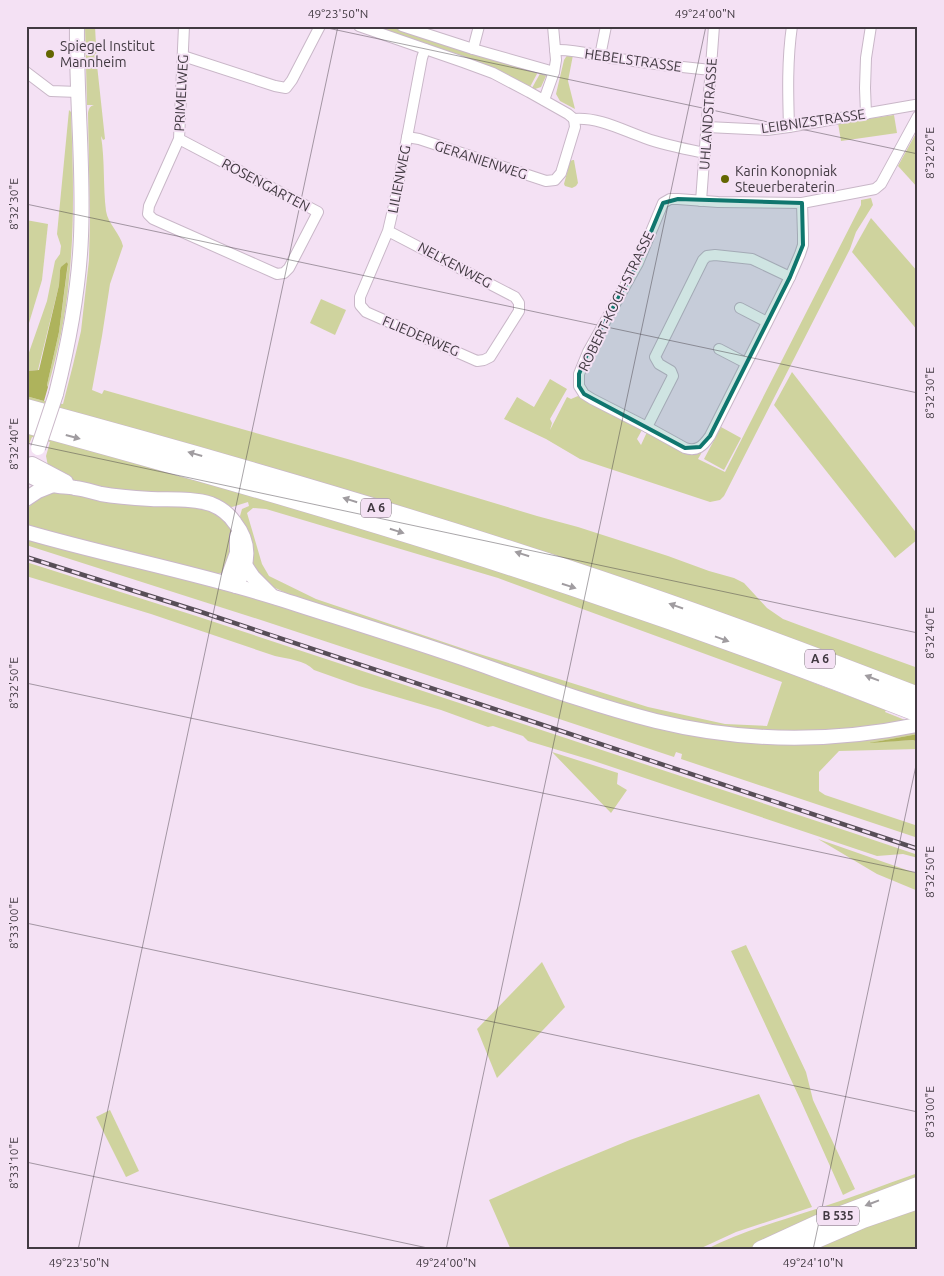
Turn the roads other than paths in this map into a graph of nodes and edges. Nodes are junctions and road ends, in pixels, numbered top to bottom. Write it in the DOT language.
graph roads {
  1 [pos="77,26"];
  2 [pos="184,26"];
  3 [pos="320,26"];
  4 [pos="359,26"];
  5 [pos="402,26"];
  6 [pos="479,26"];
  7 [pos="553,26"];
  8 [pos="606,26"];
  9 [pos="714,26"];
  10 [pos="792,26"];
  11 [pos="871,26"];
  12 [pos="375,29"];
  13 [pos="425,49"];
  14 [pos="473,49"];
  15 [pos="555,50"];
  16 [pos="183,56"];
  17 [pos="600,56"];
  18 [pos="711,70"];
  19 [pos="26,72"];
  20 [pos="554,72"];
  21 [pos="78,92"];
  22 [pos="544,100"];
  23 [pos="918,106"];
  24 [pos="866,114"];
  25 [pos="918,116"];
  26 [pos="574,119"];
  27 [pos="707,127"];
  28 [pos="789,127"];
  29 [pos="407,137"];
  30 [pos="179,139"];
  31 [pos="705,153"];
  32 [pos="702,201"];
  33 [pos="802,203"];
  34 [pos="148,214"];
  35 [pos="388,231"];
  36 [pos="790,277"];
  37 [pos="360,306"];
  38 [pos="740,308"];
  39 [pos="767,322"];
  40 [pos="719,349"];
  41 [pos="484,360"];
  42 [pos="746,363"];
  43 [pos="26,408"];
  44 [pos="26,424"];
  45 [pos="647,427"];
  46 [pos="29,473"];
  47 [pos="53,485"];
  48 [pos="75,488"];
  49 [pos="26,499"];
  50 [pos="235,523"];
  51 [pos="26,532"];
  52 [pos="245,565"];
  53 [pos="231,585"];
  54 [pos="273,597"];
  55 [pos="918,696"];
  56 [pos="918,713"];
  57 [pos="917,725"];
  58 [pos="918,1186"];
  59 [pos="918,1200"];
  60 [pos="760,1250"];
  61 [pos="791,1250"];
  1 -- 21 [label="main road"];
  2 -- 16 [label="street, PRIMELWEG"];
  3 -- 16 [label="street"];
  4 -- 12 [label="street"];
  5 -- 14 [label="street"];
  6 -- 14 [label="street"];
  7 -- 15 [label="street"];
  8 -- 17 [label="street"];
  9 -- 18 [label="street, UHLANDSTRASSE"];
  10 -- 28 [label="street"];
  11 -- 24 [label="street"];
  12 -- 13 [label="street"];
  13 -- 22 [label="street"];
  13 -- 29 [label="street, LILIENWEG"];
  14 -- 20 [label="street"];
  15 -- 17 [label="street, HEBELSTRASSE"];
  15 -- 20 [label="street"];
  16 -- 30 [label="street, PRIMELWEG"];
  17 -- 18 [label="street, HEBELSTRASSE"];
  18 -- 27 [label="street, UHLANDSTRASSE"];
  19 -- 21 [label="street"];
  20 -- 22 [label="street"];
  21 -- 46 [label="main road, bridge"];
  22 -- 26 [label="street"];
  23 -- 24 [label="street, LEIBNIZSTRASSE"];
  24 -- 28 [label="street, LEIBNIZSTRASSE"];
  25 -- 33 [label="street"];
  26 -- 29 [label="street, GERANIENWEG"];
  26 -- 31 [label="street"];
  27 -- 28 [label="street, LEIBNIZSTRASSE"];
  27 -- 31 [label="street, UHLANDSTRASSE"];
  29 -- 35 [label="street, LILIENWEG"];
  30 -- 34 [label="street, PRIMELWEG"];
  30 -- 34 [label="street, ROSENGARTEN"];
  31 -- 32 [label="street, UHLANDSTRASSE"];
  32 -- 33 [label="street"];
  32 -- 45 [label="street, ROBERT-KOCH-STRASSE"];
  33 -- 36 [label="street"];
  35 -- 37 [label="street, LILIENWEG"];
  35 -- 41 [label="street, NELKENWEG"];
  36 -- 39 [label="street"];
  36 -- 45 [label="street"];
  37 -- 41 [label="street, FLIEDERWEG"];
  38 -- 39 [label="street"];
  39 -- 42 [label="street"];
  40 -- 42 [label="street"];
  42 -- 45 [label="street"];
  55 -- 43 [label="highway, A 6, one-way"];
  44 -- 56 [label="highway, A 6, one-way"];
  46 -- 47 [label="main road"];
  46 -- 48 [label="main road"];
  47 -- 48 [label="main road"];
  47 -- 49 [label="main road"];
  48 -- 50 [label="main road"];
  50 -- 52 [label="main road"];
  50 -- 53 [label="main road"];
  51 -- 53 [label="main road"];
  52 -- 53 [label="main road"];
  52 -- 54 [label="main road"];
  53 -- 54 [label="main road"];
  54 -- 57 [label="main road"];
  58 -- 60 [label="highway, B 535, one-way"];
  59 -- 61 [label="highway, B 535"];
}
